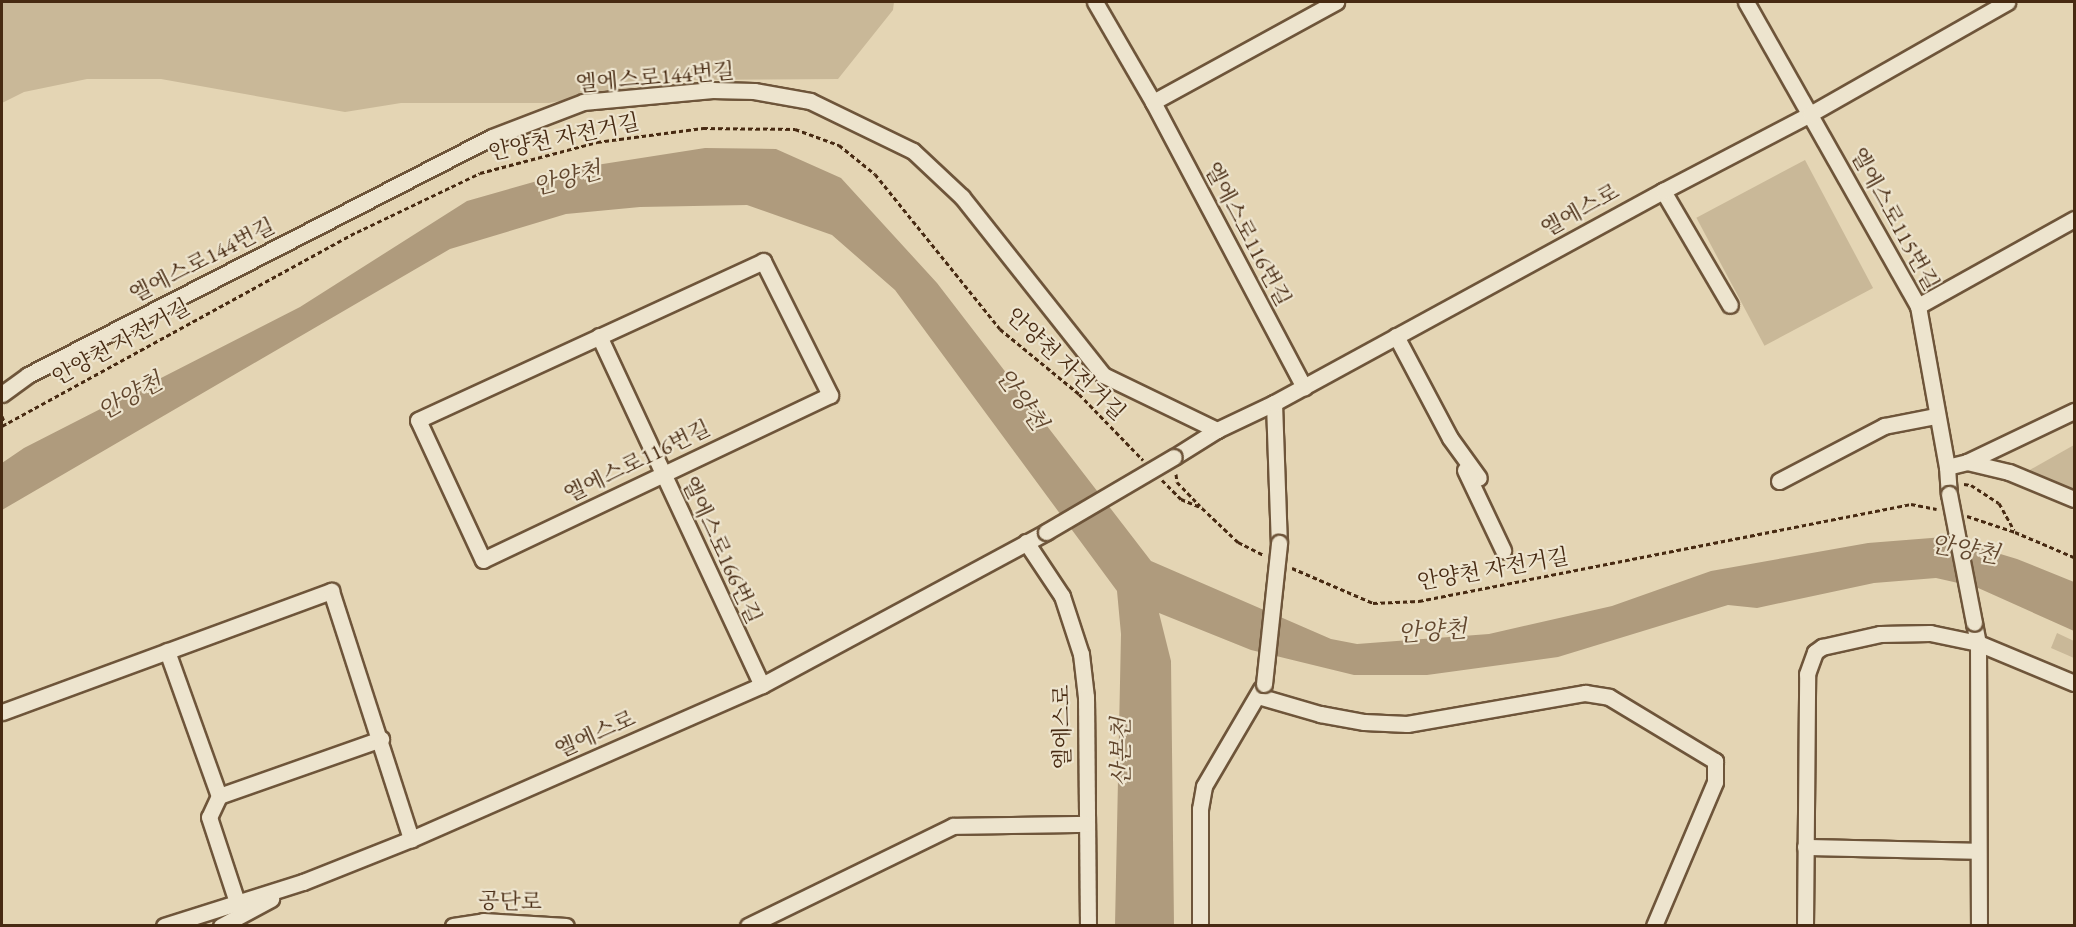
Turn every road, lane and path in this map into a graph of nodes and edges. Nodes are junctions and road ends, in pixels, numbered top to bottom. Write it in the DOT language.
graph roads {
  1 [pos="1095,2"];
  2 [pos="1336,2"];
  3 [pos="1746,2"];
  4 [pos="2007,2"];
  5 [pos="1153,102"];
  6 [pos="1810,114"];
  7 [pos="1663,191"];
  8 [pos="2074,219"];
  9 [pos="1730,305"];
  10 [pos="1918,306"];
  11 [pos="599,336"];
  12 [pos="1396,336"];
  13 [pos="1304,387"];
  14 [pos="2,394"];
  15 [pos="1274,403"];
  16 [pos="2074,411"];
  17 [pos="2,416"];
  18 [pos="1936,416"];
  19 [pos="3,425"];
  20 [pos="1217,430"];
  21 [pos="1450,438"];
  22 [pos="1174,457"];
  23 [pos="1967,462"];
  24 [pos="1150,467"];
  25 [pos="661,474"];
  26 [pos="1158,475"];
  27 [pos="1479,478"];
  28 [pos="1779,481"];
  29 [pos="1948,481"];
  30 [pos="2074,499"];
  31 [pos="1202,508"];
  32 [pos="1945,510"];
  33 [pos="1966,516"];
  34 [pos="2015,532"];
  35 [pos="1026,542"];
  36 [pos="1503,550"];
  37 [pos="2074,557"];
  38 [pos="1271,558"];
  39 [pos="1291,568"];
  40 [pos="1978,643"];
  41 [pos="167,651"];
  42 [pos="2074,683"];
  43 [pos="762,685"];
  44 [pos="1261,690"];
  45 [pos="2,712"];
  46 [pos="381,739"];
  47 [pos="219,796"];
  48 [pos="1085,824"];
  49 [pos="411,839"];
  50 [pos="1805,847"];
  51 [pos="1978,851"];
  52 [pos="303,882"];
  53 [pos="237,902"];
  54 [pos="222,925"];
  55 [pos="164,926"];
  56 [pos="453,926"];
  57 [pos="566,926"];
  58 [pos="748,926"];
  59 [pos="1088,926"];
  60 [pos="1200,926"];
  61 [pos="1654,926"];
  62 [pos="1805,926"];
  63 [pos="1979,926"];
  1 -- 5 [label="street, 엘에스로116번길"];
  2 -- 5 [label="street"];
  3 -- 6 [label="street"];
  4 -- 6 [label="street, 엘에스로"];
  5 -- 13 [label="street, 엘에스로116번길"];
  6 -- 7 [label="street, 엘에스로"];
  6 -- 10 [label="street, 엘에스로115번길"];
  7 -- 9 [label="street"];
  7 -- 12 [label="street, 엘에스로"];
  8 -- 10 [label="street"];
  10 -- 18 [label="street, 엘에스로115번길"];
  11 -- 25 [label="street, 엘에스로166번길"];
  11 -- 25 [label="street, 엘에스로116번길"];
  11 -- 25 [label="street, 엘에스로116번길"];
  12 -- 13 [label="street, 엘에스로"];
  12 -- 21 [label="street"];
  13 -- 15 [label="street, 엘에스로"];
  14 -- 20 [label="street, 엘에스로144번길"];
  15 -- 20 [label="street, 엘에스로"];
  15 -- 44 [label="street, bridge"];
  16 -- 23 [label="street"];
  17 -- 19 [label="path"];
  18 -- 28 [label="street"];
  18 -- 29 [label="street, 엘에스로115번길"];
  19 -- 24 [label="path, 안양천 자전거길"];
  20 -- 22 [label="street, 엘에스로"];
  21 -- 27 [label="street"];
  21 -- 36 [label="street"];
  22 -- 31 [label="path"];
  22 -- 35 [label="street, 엘에스로, bridge"];
  23 -- 29 [label="street"];
  23 -- 30 [label="street"];
  25 -- 43 [label="street, 엘에스로166번길"];
  26 -- 31 [label="path"];
  29 -- 34 [label="path"];
  29 -- 40 [label="street, 엘에스로115번길, bridge"];
  31 -- 38 [label="path"];
  32 -- 39 [label="path, 안양천 자전거길"];
  33 -- 34 [label="path"];
  34 -- 37 [label="path"];
  35 -- 43 [label="street, 엘에스로"];
  35 -- 48 [label="street, 엘에스로"];
  40 -- 42 [label="street"];
  40 -- 50 [label="street"];
  40 -- 51 [label="street, 엘에스로115번길"];
  41 -- 45 [label="street"];
  41 -- 46 [label="street"];
  41 -- 47 [label="street"];
  43 -- 49 [label="street, 엘에스로"];
  44 -- 60 [label="street"];
  44 -- 61 [label="street"];
  46 -- 47 [label="street"];
  46 -- 49 [label="street"];
  47 -- 53 [label="street"];
  48 -- 58 [label="street"];
  48 -- 59 [label="street, 엘에스로"];
  49 -- 52 [label="street, 엘에스로"];
  50 -- 51 [label="street"];
  50 -- 62 [label="street"];
  51 -- 63 [label="street, 엘에스로115번길"];
  52 -- 53 [label="street, 엘에스로"];
  52 -- 54 [label="street"];
  53 -- 55 [label="street, 엘에스로"];
  56 -- 57 [label="street, 공단로"];
}
